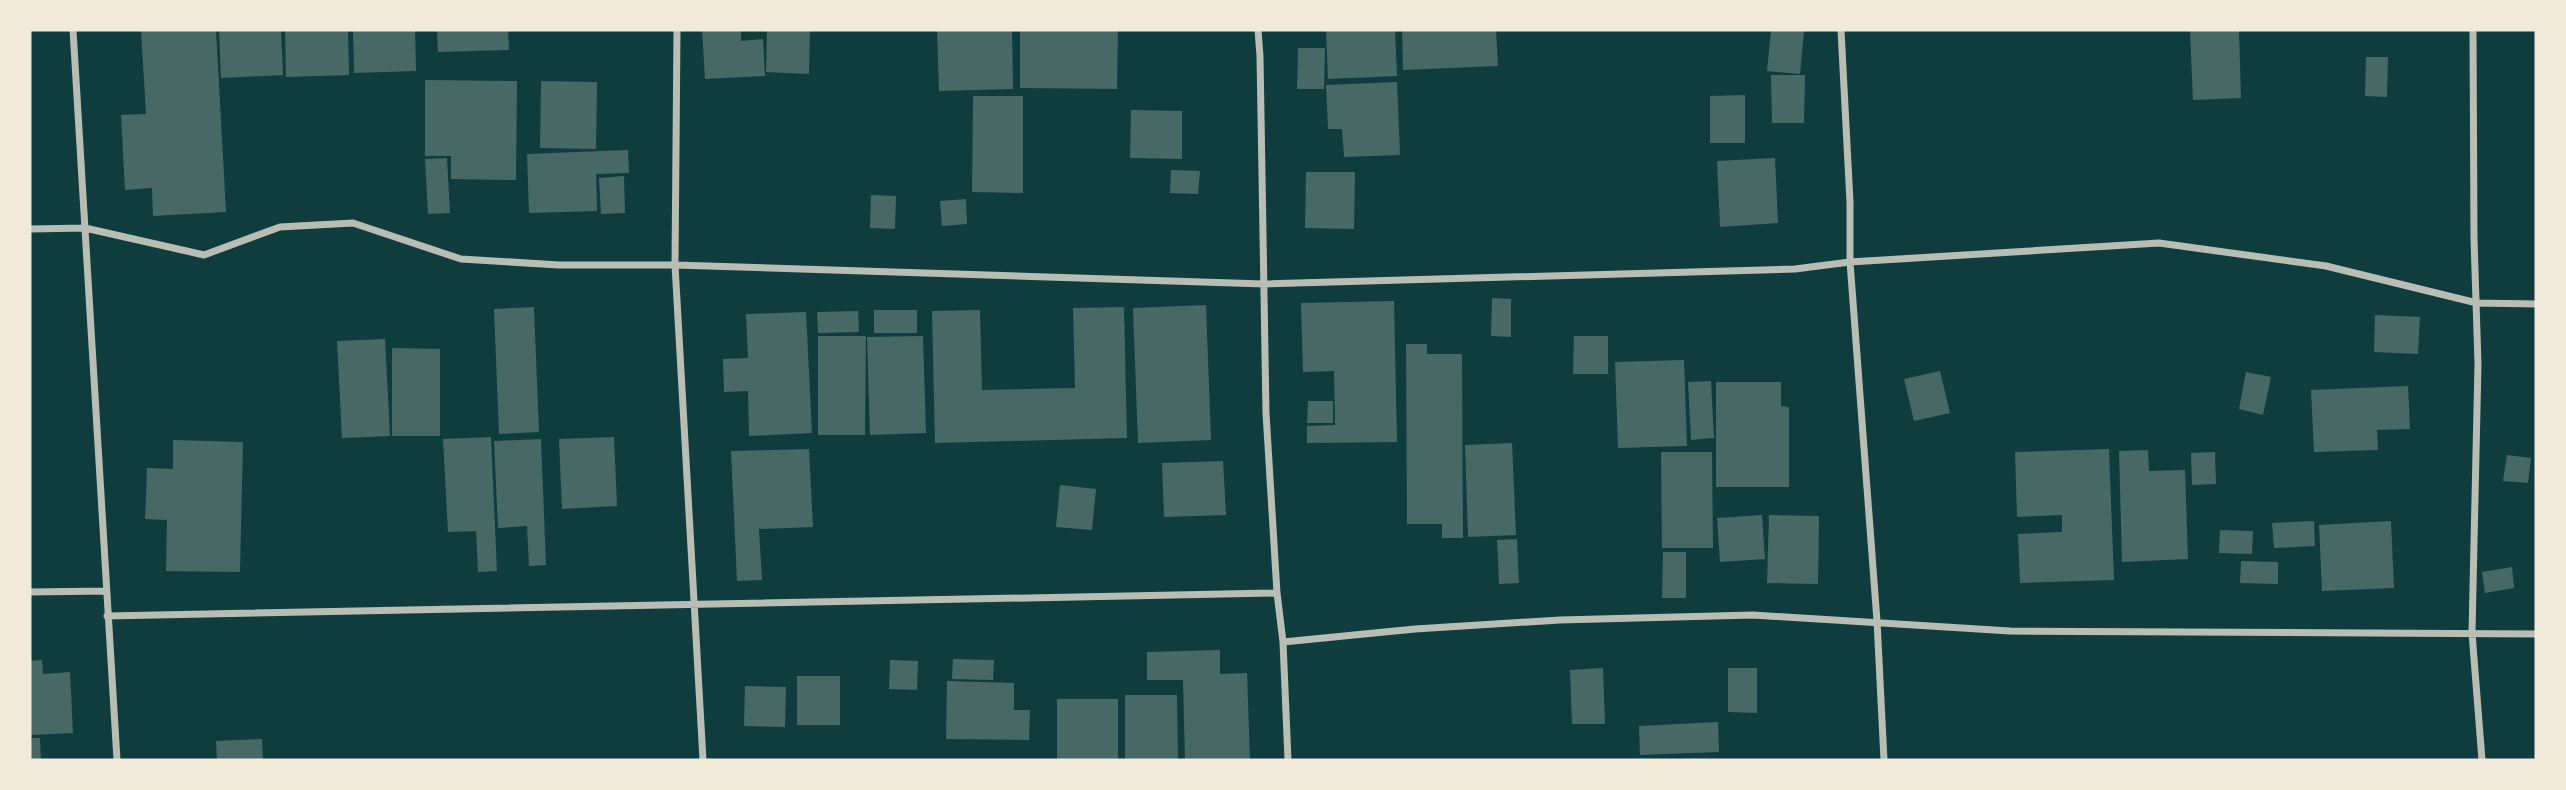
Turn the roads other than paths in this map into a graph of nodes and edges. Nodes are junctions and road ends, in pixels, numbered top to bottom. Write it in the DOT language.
graph roads {
  1 [pos="73,30"];
  2 [pos="677,30"];
  3 [pos="1258,30"];
  4 [pos="1841,30"];
  5 [pos="2473,30"];
  6 [pos="85,228"];
  7 [pos="30,229"];
  8 [pos="1850,262"];
  9 [pos="675,265"];
  10 [pos="1264,284"];
  11 [pos="2477,303"];
  12 [pos="2536,304"];
  13 [pos="106,591"];
  14 [pos="30,592"];
  15 [pos="1277,593"];
  16 [pos="696,604"];
  17 [pos="107,616"];
  18 [pos="1877,621"];
  19 [pos="2472,633"];
  20 [pos="2536,634"];
  21 [pos="1283,642"];
  22 [pos="117,760"];
  23 [pos="703,760"];
  24 [pos="1288,760"];
  25 [pos="1884,760"];
  26 [pos="2482,760"];
  1 -- 6 [label="street"];
  2 -- 9 [label="street"];
  3 -- 10 [label="street"];
  4 -- 8 [label="street"];
  5 -- 11 [label="street"];
  6 -- 7 [label="street"];
  6 -- 9 [label="street"];
  6 -- 13 [label="street"];
  8 -- 10 [label="street"];
  8 -- 11 [label="street"];
  8 -- 18 [label="street"];
  9 -- 10 [label="street"];
  9 -- 16 [label="street"];
  10 -- 15 [label="street"];
  11 -- 12 [label="street"];
  11 -- 19 [label="street"];
  13 -- 14 [label="street"];
  13 -- 17 [label="street"];
  15 -- 16 [label="street"];
  15 -- 21 [label="street"];
  16 -- 17 [label="street"];
  16 -- 23 [label="street"];
  17 -- 22 [label="street"];
  18 -- 19 [label="street"];
  18 -- 21 [label="street"];
  18 -- 25 [label="street"];
  19 -- 20 [label="street"];
  19 -- 26 [label="street"];
  21 -- 24 [label="street"];
}
